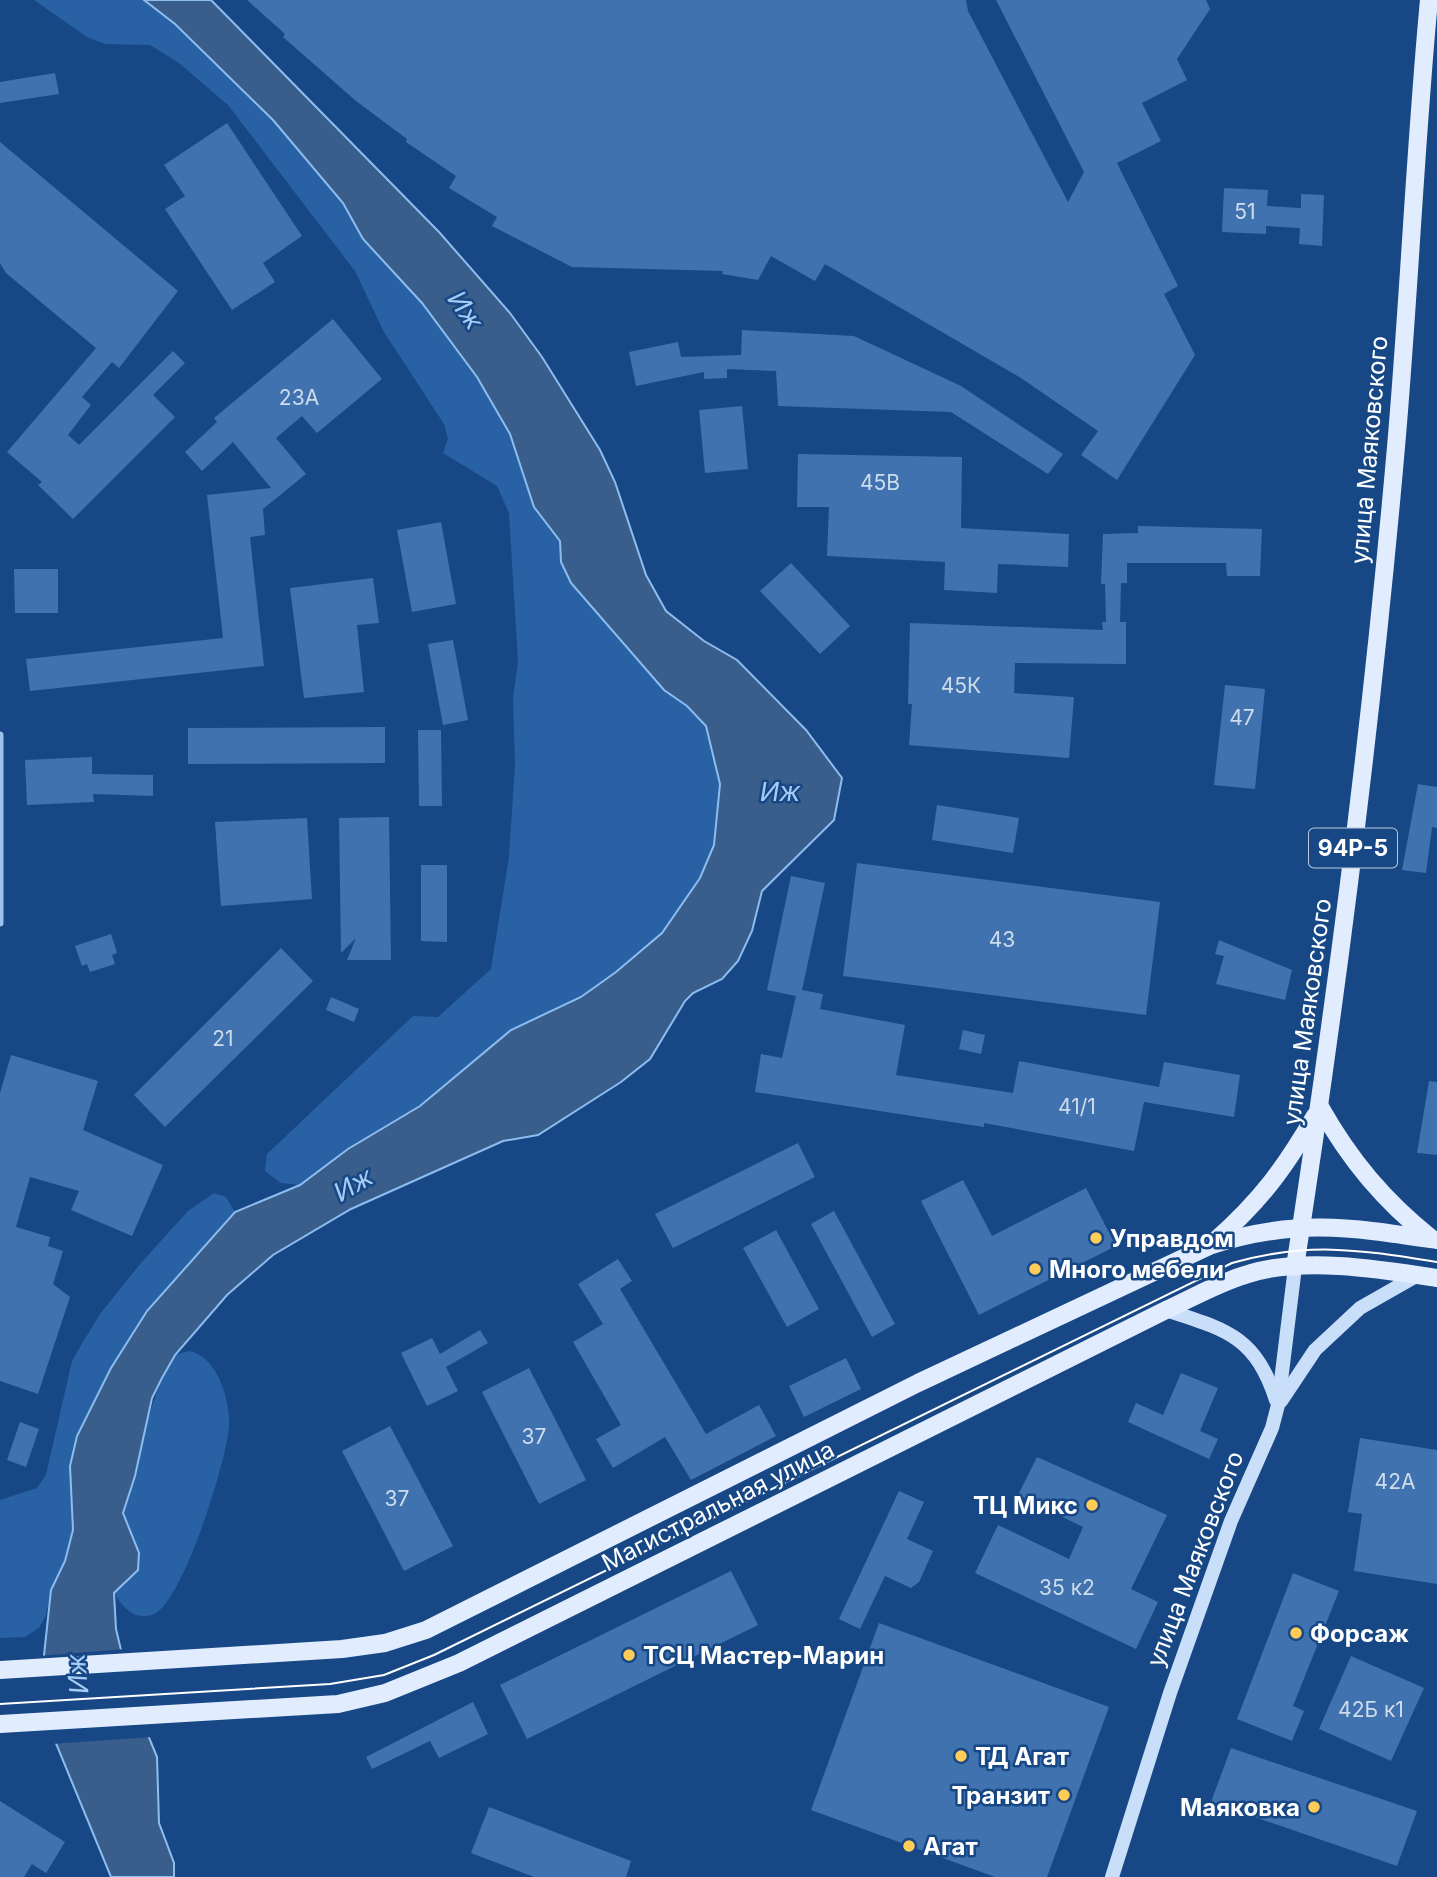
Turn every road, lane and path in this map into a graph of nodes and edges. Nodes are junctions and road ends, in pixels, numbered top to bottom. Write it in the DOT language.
graph roads {
  1 [pos="1429,0"];
  2 [pos="0,735"];
  3 [pos="0,923"];
  4 [pos="1320,1107"];
  5 [pos="1301,1227"];
  6 [pos="1434,1240"];
  7 [pos="1209,1247"];
  8 [pos="1295,1267"];
  9 [pos="1418,1275"];
  10 [pos="1437,1278"];
  11 [pos="1166,1310"];
  12 [pos="1278,1405"];
  13 [pos="0,1670"];
  14 [pos="0,1724"];
  15 [pos="1112,1877"];
  1 -- 4 [label="main road, улица Маяковского / 94Р-5"];
  2 -- 3 [label="street"];
  4 -- 5 [label="main road, улица Маяковского / 94Р-5"];
  4 -- 6 [label="main road"];
  4 -- 7 [label="main road"];
  5 -- 6 [label="main road, Магистральная улица"];
  5 -- 7 [label="main road, Магистральная улица"];
  5 -- 8 [label="main road, улица Маяковского / 94Р-5"];
  7 -- 13 [label="main road, Магистральная улица"];
  8 -- 9 [label="main road, Магистральная улица"];
  8 -- 11 [label="main road, Магистральная улица"];
  8 -- 12 [label="main road, улица Маяковского"];
  9 -- 10 [label="main road, Магистральная улица"];
  9 -- 12 [label="main road"];
  11 -- 12 [label="main road"];
  11 -- 14 [label="main road, Магистральная улица"];
  12 -- 15 [label="main road, улица Маяковского"];
}
